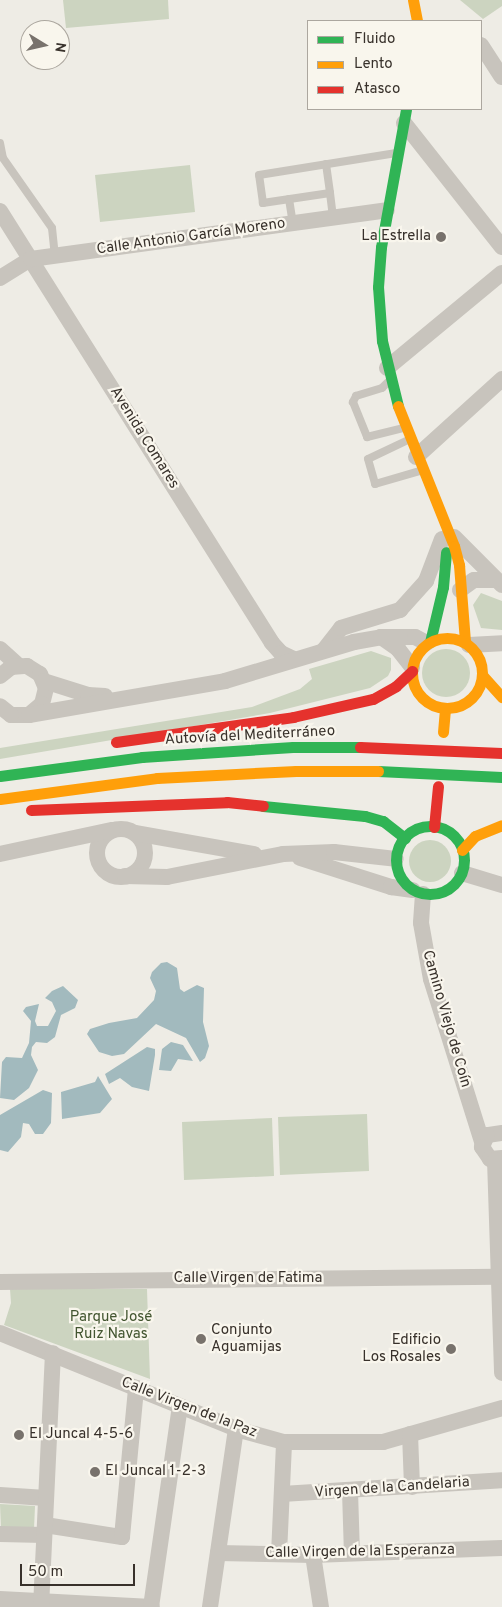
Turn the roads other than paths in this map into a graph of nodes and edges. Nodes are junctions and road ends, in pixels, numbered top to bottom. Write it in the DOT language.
graph roads {
  1 [pos="413,0"];
  2 [pos="417,20"];
  3 [pos="482,47"];
  4 [pos="502,77"];
  5 [pos="405,116"];
  6 [pos="0,144"];
  7 [pos="398,153"];
  8 [pos="326,164"];
  9 [pos="330,193"];
  10 [pos="289,199"];
  11 [pos="0,210"];
  12 [pos="387,210"];
  13 [pos="333,218"];
  14 [pos="292,223"];
  15 [pos="502,247"];
  16 [pos="55,255"];
  17 [pos="31,259"];
  18 [pos="502,273"];
  19 [pos="0,278"];
  20 [pos="388,374"];
  21 [pos="500,384"];
  22 [pos="408,434"];
  23 [pos="419,464"];
  24 [pos="444,528"];
  25 [pos="498,583"];
  26 [pos="460,590"];
  27 [pos="381,637"];
  28 [pos="429,642"];
  29 [pos="502,643"];
  30 [pos="467,644"];
  31 [pos="0,649"];
  32 [pos="324,650"];
  33 [pos="294,659"];
  34 [pos="19,666"];
  35 [pos="412,669"];
  36 [pos="482,675"];
  37 [pos="0,676"];
  38 [pos="44,681"];
  39 [pos="125,697"];
  40 [pos="502,697"];
  41 [pos="0,706"];
  42 [pos="445,708"];
  43 [pos="24,716"];
  44 [pos="0,720"];
  45 [pos="443,732"];
  46 [pos="108,743"];
  47 [pos="502,753"];
  48 [pos="0,776"];
  49 [pos="502,777"];
  50 [pos="438,786"];
  51 [pos="0,799"];
  52 [pos="8,811"];
  53 [pos="502,825"];
  54 [pos="434,827"];
  55 [pos="112,830"];
  56 [pos="135,833"];
  57 [pos="76,837"];
  58 [pos="405,838"];
  59 [pos="462,850"];
  60 [pos="0,854"];
  61 [pos="277,855"];
  62 [pos="97,856"];
  63 [pos="396,859"];
  64 [pos="462,873"];
  65 [pos="125,876"];
  66 [pos="502,885"];
  67 [pos="418,892"];
  68 [pos="502,1133"];
  69 [pos="482,1142"];
  70 [pos="498,1159"];
  71 [pos="497,1277"];
  72 [pos="0,1282"];
  73 [pos="0,1333"];
  74 [pos="53,1353"];
  75 [pos="502,1373"];
  76 [pos="136,1388"];
  77 [pos="180,1406"];
  78 [pos="502,1408"];
  79 [pos="236,1429"];
  80 [pos="410,1434"];
  81 [pos="284,1442"];
  82 [pos="502,1480"];
  83 [pos="412,1487"];
  84 [pos="350,1491"];
  85 [pos="282,1494"];
  86 [pos="0,1495"];
  87 [pos="46,1498"];
  88 [pos="44,1530"];
  89 [pos="0,1534"];
  90 [pos="502,1548"];
  91 [pos="218,1553"];
  92 [pos="352,1553"];
  93 [pos="279,1554"];
  94 [pos="313,1555"];
  95 [pos="0,1598"];
  96 [pos="41,1604"];
  97 [pos="152,1607"];
  98 [pos="210,1607"];
  99 [pos="321,1607"];
  1 -- 2 [label="main road"];
  3 -- 4 [label="street"];
  5 -- 7 [label="main road"];
  5 -- 15 [label="street"];
  6 -- 16 [label="lane"];
  7 -- 8 [label="lane"];
  7 -- 12 [label="main road"];
  8 -- 9 [label="lane"];
  8 -- 10 [label="lane"];
  9 -- 10 [label="lane"];
  9 -- 13 [label="lane"];
  10 -- 14 [label="lane"];
  11 -- 17 [label="street, Avenida Comares"];
  12 -- 13 [label="street, Calle Antonio García Moreno"];
  12 -- 20 [label="main road"];
  13 -- 14 [label="street, Calle Antonio García Moreno"];
  14 -- 16 [label="street, Calle Antonio García Moreno"];
  16 -- 17 [label="street, Calle Antonio García Moreno"];
  17 -- 19 [label="street, Calle Antonio García Moreno"];
  17 -- 33 [label="street, Avenida Comares"];
  18 -- 20 [label="street"];
  20 -- 22 [label="main road"];
  20 -- 22 [label="lane"];
  21 -- 23 [label="street"];
  22 -- 23 [label="main road"];
  22 -- 23 [label="lane"];
  23 -- 24 [label="main road"];
  24 -- 25 [label="street"];
  24 -- 26 [label="main road"];
  24 -- 28 [label="main road"];
  24 -- 32 [label="street"];
  25 -- 26 [label="street"];
  26 -- 30 [label="main road"];
  27 -- 28 [label="street"];
  27 -- 32 [label="street"];
  27 -- 35 [label="street"];
  28 -- 30 [label="main road"];
  28 -- 35 [label="main road"];
  29 -- 30 [label="street"];
  30 -- 36 [label="main road"];
  31 -- 34 [label="street"];
  32 -- 33 [label="street"];
  33 -- 39 [label="street"];
  34 -- 37 [label="street"];
  34 -- 38 [label="street"];
  35 -- 42 [label="main road"];
  35 -- 46 [label="main road"];
  36 -- 40 [label="main road"];
  36 -- 42 [label="main road"];
  38 -- 39 [label="street"];
  38 -- 43 [label="street"];
  39 -- 43 [label="street"];
  41 -- 43 [label="street"];
  42 -- 45 [label="main road"];
  43 -- 44 [label="street"];
  47 -- 48 [label="main road, Autovía del Mediterráneo"];
  49 -- 51 [label="main road"];
  50 -- 54 [label="main road"];
  52 -- 58 [label="main road"];
  53 -- 59 [label="main road"];
  54 -- 58 [label="main road"];
  54 -- 59 [label="main road"];
  55 -- 56 [label="street"];
  55 -- 57 [label="street"];
  55 -- 62 [label="street"];
  56 -- 61 [label="street"];
  56 -- 65 [label="street"];
  57 -- 60 [label="street"];
  57 -- 62 [label="street"];
  58 -- 63 [label="main road"];
  59 -- 64 [label="main road"];
  61 -- 63 [label="street"];
  61 -- 65 [label="street"];
  61 -- 67 [label="street"];
  62 -- 65 [label="street"];
  63 -- 67 [label="main road"];
  64 -- 66 [label="street"];
  64 -- 67 [label="main road"];
  67 -- 69 [label="street, Camino Viejo de Coín"];
  68 -- 69 [label="street"];
  69 -- 70 [label="street, Camino Viejo de Coín"];
  70 -- 71 [label="street"];
  71 -- 72 [label="street, Calle Virgen de Fatima"];
  71 -- 75 [label="street"];
  73 -- 74 [label="street, Calle Virgen de la Paz"];
  74 -- 76 [label="street, Calle Virgen de la Paz"];
  74 -- 87 [label="street"];
  76 -- 77 [label="street, Calle Virgen de la Paz"];
  76 -- 88 [label="street"];
  77 -- 79 [label="street, Calle Virgen de la Paz"];
  77 -- 97 [label="street"];
  78 -- 80 [label="street, Calle Virgen de la Paz"];
  79 -- 81 [label="street, Calle Virgen de la Paz"];
  79 -- 91 [label="street"];
  80 -- 81 [label="street, Calle Virgen de la Paz"];
  80 -- 83 [label="street"];
  81 -- 85 [label="street"];
  82 -- 83 [label="street, Virgen de la Candelaria"];
  83 -- 84 [label="street, Virgen de la Candelaria"];
  84 -- 85 [label="street, Virgen de la Candelaria"];
  84 -- 92 [label="street"];
  85 -- 93 [label="street"];
  86 -- 87 [label="street"];
  87 -- 88 [label="street"];
  88 -- 89 [label="street"];
  88 -- 96 [label="street"];
  90 -- 92 [label="street, Calle Virgen de la Esperanza"];
  91 -- 93 [label="street, Calle Virgen de la Esperanza"];
  91 -- 98 [label="street"];
  92 -- 94 [label="street, Calle Virgen de la Esperanza"];
  93 -- 94 [label="street, Calle Virgen de la Esperanza"];
  94 -- 99 [label="street"];
  95 -- 96 [label="street"];
  96 -- 97 [label="street"];
}
